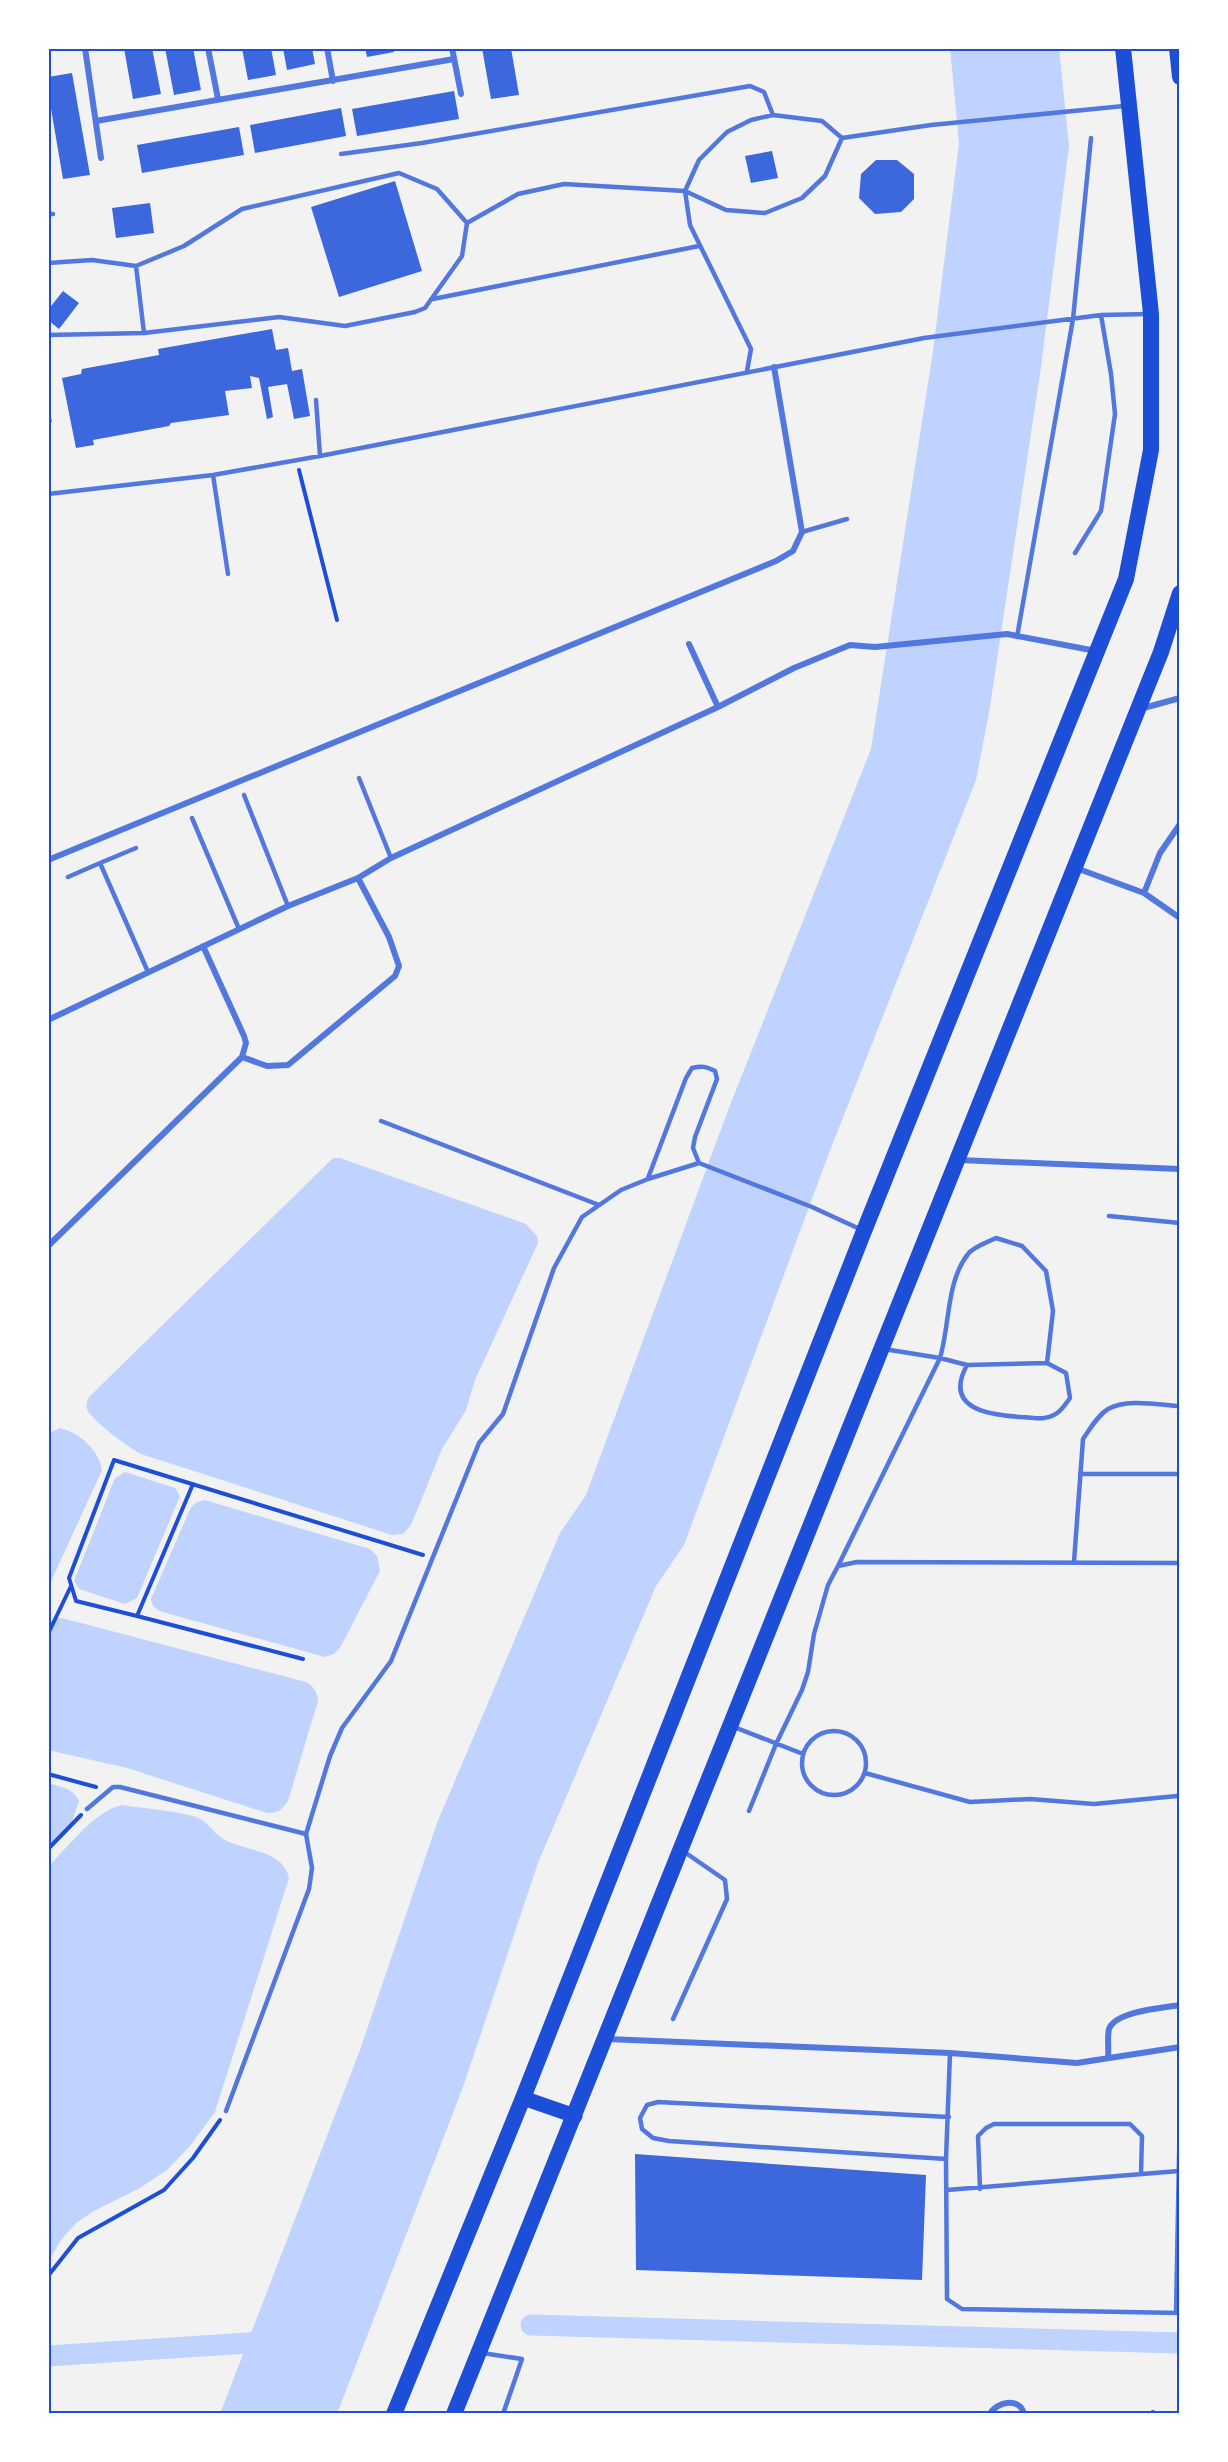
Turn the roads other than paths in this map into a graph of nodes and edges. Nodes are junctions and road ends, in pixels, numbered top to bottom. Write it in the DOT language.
graph roads {
  1 [pos="85,48"];
  2 [pos="208,48"];
  3 [pos="327,48"];
  4 [pos="452,48"];
  5 [pos="1123,48"];
  6 [pos="1177,48"];
  7 [pos="454,59"];
  8 [pos="1180,77"];
  9 [pos="333,81"];
  10 [pos="461,94"];
  11 [pos="218,99"];
  12 [pos="1130,105"];
  13 [pos="773,115"];
  14 [pos="96,121"];
  15 [pos="842,138"];
  16 [pos="1090,138"];
  17 [pos="341,154"];
  18 [pos="101,158"];
  19 [pos="685,191"];
  20 [pos="467,223"];
  21 [pos="699,246"];
  22 [pos="48,264"];
  23 [pos="136,266"];
  24 [pos="433,299"];
  25 [pos="1152,314"];
  26 [pos="1101,315"];
  27 [pos="1073,319"];
  28 [pos="144,333"];
  29 [pos="48,335"];
  30 [pos="774,367"];
  31 [pos="747,371"];
  32 [pos="316,400"];
  33 [pos="320,456"];
  34 [pos="213,475"];
  35 [pos="48,494"];
  36 [pos="846,519"];
  37 [pos="802,532"];
  38 [pos="1075,553"];
  39 [pos="228,574"];
  40 [pos="1180,593"];
  41 [pos="1017,637"];
  42 [pos="689,644"];
  43 [pos="1097,652"];
  44 [pos="1180,698"];
  45 [pos="718,707"];
  46 [pos="1137,710"];
  47 [pos="359,778"];
  48 [pos="244,795"];
  49 [pos="192,818"];
  50 [pos="1180,824"];
  51 [pos="136,848"];
  52 [pos="392,858"];
  53 [pos="48,860"];
  54 [pos="100,863"];
  55 [pos="1074,867"];
  56 [pos="68,877"];
  57 [pos="358,878"];
  58 [pos="1144,893"];
  59 [pos="288,906"];
  60 [pos="1180,918"];
  61 [pos="239,929"];
  62 [pos="203,946"];
  63 [pos="148,972"];
  64 [pos="48,1020"];
  65 [pos="242,1057"];
  66 [pos="381,1121"];
  67 [pos="958,1160"];
  68 [pos="699,1163"];
  69 [pos="1180,1169"];
  70 [pos="648,1179"];
  71 [pos="599,1205"];
  72 [pos="1109,1216"];
  73 [pos="1180,1223"];
  74 [pos="864,1231"];
  75 [pos="48,1246"];
  76 [pos="882,1348"];
  77 [pos="940,1358"];
  78 [pos="1047,1364"];
  79 [pos="967,1365"];
  80 [pos="1180,1406"];
  81 [pos="1080,1474"];
  82 [pos="1180,1474"];
  83 [pos="1074,1562"];
  84 [pos="1180,1563"];
  85 [pos="838,1566"];
  86 [pos="731,1726"];
  87 [pos="776,1744"];
  88 [pos="802,1754"];
  89 [pos="865,1773"];
  90 [pos="1180,1798"];
  91 [pos="87,1809"];
  92 [pos="749,1810"];
  93 [pos="306,1834"];
  94 [pos="681,1850"];
  95 [pos="1180,2005"];
  96 [pos="673,2019"];
  97 [pos="606,2039"];
  98 [pos="1180,2047"];
  99 [pos="950,2053"];
  100 [pos="1108,2058"];
  101 [pos="523,2097"];
  102 [pos="1180,2108"];
  103 [pos="226,2111"];
  104 [pos="575,2116"];
  105 [pos="949,2117"];
  106 [pos="946,2159"];
  107 [pos="1179,2171"];
  108 [pos="1141,2174"];
  109 [pos="980,2188"];
  110 [pos="946,2190"];
  111 [pos="1178,2313"];
  112 [pos="479,2352"];
  113 [pos="394,2414"];
  114 [pos="454,2414"];
  115 [pos="503,2414"];
  116 [pos="990,2414"];
  117 [pos="1024,2414"];
  1 -- 14 [label="street"];
  2 -- 11 [label="street"];
  3 -- 9 [label="street"];
  4 -- 7 [label="street"];
  5 -- 12 [label="highway"];
  6 -- 8 [label="highway"];
  7 -- 9 [label="street"];
  7 -- 10 [label="street"];
  9 -- 11 [label="street"];
  11 -- 14 [label="street"];
  12 -- 15 [label="lane"];
  12 -- 25 [label="highway"];
  13 -- 15 [label="lane"];
  13 -- 17 [label="lane"];
  13 -- 19 [label="lane"];
  14 -- 18 [label="street"];
  15 -- 19 [label="lane"];
  16 -- 27 [label="lane"];
  19 -- 20 [label="lane"];
  19 -- 21 [label="lane"];
  20 -- 23 [label="lane"];
  20 -- 24 [label="lane"];
  21 -- 24 [label="lane"];
  21 -- 31 [label="lane"];
  22 -- 23 [label="lane"];
  23 -- 28 [label="lane"];
  24 -- 28 [label="lane"];
  25 -- 26 [label="lane"];
  25 -- 43 [label="highway"];
  26 -- 27 [label="lane"];
  26 -- 38 [label="lane"];
  27 -- 30 [label="lane"];
  27 -- 41 [label="lane"];
  28 -- 29 [label="lane"];
  30 -- 31 [label="lane"];
  30 -- 37 [label="street"];
  31 -- 33 [label="lane"];
  32 -- 33 [label="lane"];
  33 -- 34 [label="lane"];
  34 -- 35 [label="lane"];
  34 -- 39 [label="lane"];
  36 -- 37 [label="lane"];
  37 -- 53 [label="street"];
  40 -- 46 [label="highway"];
  41 -- 43 [label="street"];
  41 -- 45 [label="street"];
  42 -- 45 [label="street"];
  43 -- 74 [label="highway"];
  44 -- 46 [label="street"];
  45 -- 52 [label="street"];
  46 -- 55 [label="highway"];
  47 -- 52 [label="lane"];
  48 -- 59 [label="lane"];
  49 -- 61 [label="lane"];
  50 -- 58 [label="street"];
  51 -- 54 [label="lane"];
  52 -- 57 [label="street"];
  54 -- 56 [label="lane"];
  54 -- 63 [label="lane"];
  55 -- 58 [label="street"];
  55 -- 67 [label="highway"];
  57 -- 59 [label="street"];
  57 -- 65 [label="street"];
  58 -- 60 [label="street"];
  59 -- 61 [label="street"];
  61 -- 62 [label="street"];
  62 -- 63 [label="street"];
  62 -- 65 [label="street"];
  63 -- 64 [label="street"];
  65 -- 75 [label="street"];
  66 -- 71 [label="lane"];
  67 -- 69 [label="street"];
  67 -- 76 [label="highway"];
  68 -- 70 [label="lane"];
  68 -- 70 [label="lane"];
  68 -- 74 [label="lane"];
  70 -- 71 [label="lane"];
  71 -- 93 [label="lane"];
  72 -- 73 [label="lane"];
  74 -- 101 [label="highway"];
  76 -- 77 [label="lane"];
  76 -- 86 [label="highway"];
  77 -- 78 [label="lane"];
  77 -- 79 [label="lane"];
  77 -- 85 [label="lane"];
  78 -- 79 [label="lane"];
  78 -- 79 [label="lane"];
  80 -- 81 [label="lane"];
  81 -- 82 [label="lane"];
  81 -- 83 [label="lane"];
  83 -- 84 [label="lane"];
  83 -- 85 [label="lane"];
  85 -- 87 [label="lane"];
  86 -- 87 [label="lane"];
  86 -- 94 [label="highway"];
  87 -- 88 [label="lane"];
  87 -- 92 [label="lane"];
  88 -- 89 [label="lane"];
  88 -- 89 [label="lane"];
  89 -- 90 [label="lane"];
  91 -- 93 [label="lane"];
  93 -- 103 [label="lane"];
  94 -- 96 [label="lane"];
  94 -- 97 [label="highway"];
  95 -- 100 [label="street"];
  97 -- 99 [label="street"];
  97 -- 104 [label="highway"];
  98 -- 100 [label="street"];
  99 -- 100 [label="street"];
  99 -- 105 [label="lane"];
  101 -- 104 [label="main road"];
  101 -- 113 [label="highway"];
  102 -- 107 [label="lane"];
  104 -- 112 [label="highway"];
  105 -- 106 [label="lane"];
  105 -- 106 [label="lane"];
  106 -- 110 [label="lane"];
  107 -- 108 [label="lane"];
  107 -- 111 [label="lane"];
  108 -- 109 [label="lane"];
  108 -- 109 [label="lane"];
  109 -- 110 [label="lane"];
  110 -- 111 [label="lane"];
  112 -- 114 [label="highway"];
  112 -- 115 [label="lane"];
  116 -- 117 [label="street"];
}
